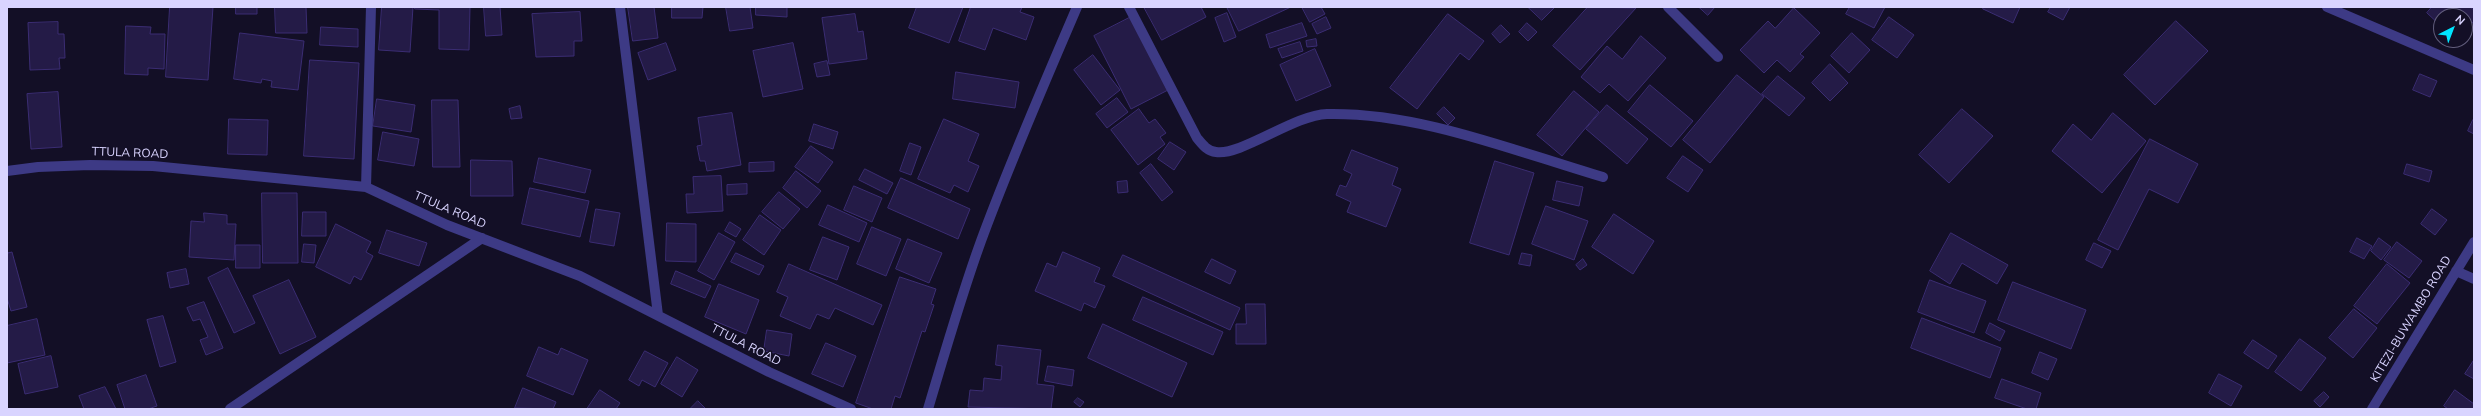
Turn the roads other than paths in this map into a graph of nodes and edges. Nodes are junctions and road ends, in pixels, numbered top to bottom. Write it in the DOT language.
graph roads {
  1 [pos="371,7"];
  2 [pos="620,7"];
  3 [pos="1077,7"];
  4 [pos="1129,7"];
  5 [pos="1668,7"];
  6 [pos="2327,7"];
  7 [pos="1718,57"];
  8 [pos="2474,70"];
  9 [pos="7,171"];
  10 [pos="1603,177"];
  11 [pos="366,187"];
  12 [pos="482,238"];
  13 [pos="2474,242"];
  14 [pos="2456,271"];
  15 [pos="2474,279"];
  16 [pos="658,315"];
  17 [pos="230,409"];
  18 [pos="851,409"];
  19 [pos="928,409"];
  20 [pos="2372,409"];
  1 -- 11 [label="street"];
  2 -- 16 [label="street"];
  3 -- 19 [label="street"];
  4 -- 10 [label="street"];
  5 -- 7 [label="street"];
  6 -- 8 [label="street"];
  9 -- 11 [label="street, TTULA ROAD"];
  11 -- 12 [label="street, TTULA ROAD"];
  12 -- 16 [label="street, TTULA ROAD"];
  12 -- 17 [label="street"];
  13 -- 14 [label="street, KITEZI-BUWAMBO ROAD"];
  14 -- 15 [label="street"];
  14 -- 20 [label="street, KITEZI-BUWAMBO ROAD"];
  16 -- 18 [label="street, TTULA ROAD"];
}
